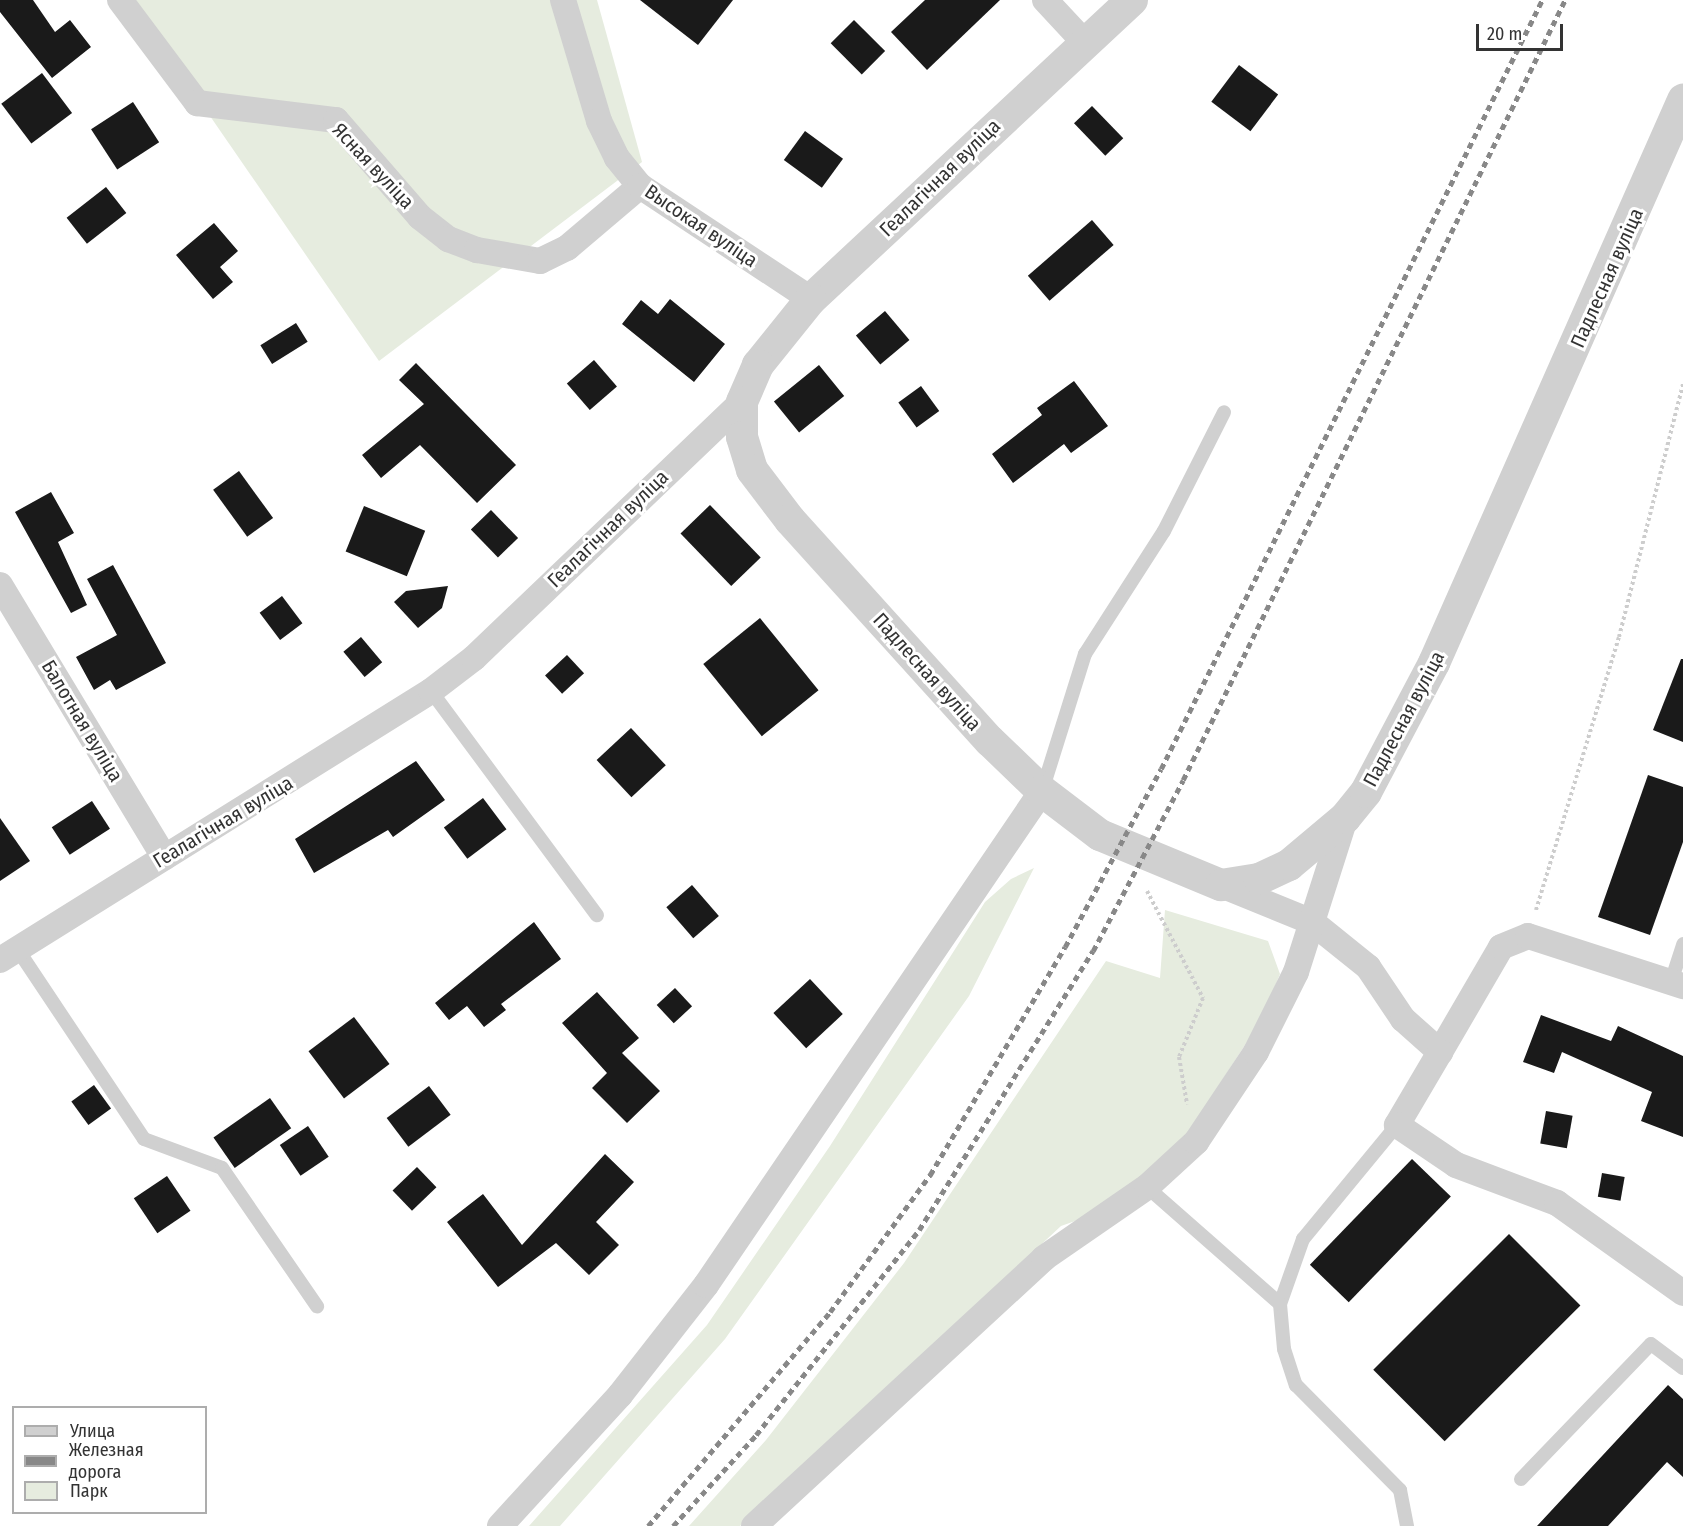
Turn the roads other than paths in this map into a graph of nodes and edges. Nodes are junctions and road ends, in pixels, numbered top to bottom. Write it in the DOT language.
graph roads {
  1 [pos="120,0"];
  2 [pos="563,0"];
  3 [pos="1045,0"];
  4 [pos="1132,0"];
  5 [pos="1085,43"];
  6 [pos="1683,100"];
  7 [pos="640,186"];
  8 [pos="811,300"];
  9 [pos="742,402"];
  10 [pos="1224,412"];
  11 [pos="0,585"];
  12 [pos="431,691"];
  13 [pos="1042,791"];
  14 [pos="1345,818"];
  15 [pos="164,857"];
  16 [pos="1221,885"];
  17 [pos="597,915"];
  18 [pos="1312,922"];
  19 [pos="1683,944"];
  20 [pos="9,955"];
  21 [pos="1677,984"];
  22 [pos="1440,1052"];
  23 [pos="1397,1125"];
  24 [pos="1147,1187"];
  25 [pos="1683,1293"];
  26 [pos="1280,1304"];
  27 [pos="317,1306"];
  28 [pos="1683,1368"];
  29 [pos="1521,1479"];
  30 [pos="500,1526"];
  31 [pos="754,1526"];
  32 [pos="1407,1526"];
  1 -- 7 [label="street, Ясная вуліца"];
  2 -- 7 [label="street, Высокая вуліца"];
  3 -- 5 [label="street"];
  4 -- 5 [label="street, Геалагічная вуліца"];
  5 -- 8 [label="street, Геалагічная вуліца"];
  6 -- 14 [label="street, Падлесная вуліца"];
  7 -- 8 [label="street, Высокая вуліца"];
  8 -- 9 [label="street, Геалагічная вуліца"];
  9 -- 12 [label="street, Геалагічная вуліца"];
  9 -- 13 [label="street, Падлесная вуліца"];
  10 -- 13 [label="lane"];
  11 -- 15 [label="street, Балотная вуліца"];
  12 -- 15 [label="street, Геалагічная вуліца"];
  12 -- 17 [label="lane"];
  13 -- 16 [label="street, Падлесная вуліца"];
  13 -- 30 [label="street"];
  14 -- 16 [label="street, Падлесная вуліца"];
  14 -- 18 [label="street"];
  15 -- 20 [label="street, Геалагічная вуліца"];
  16 -- 18 [label="street"];
  18 -- 22 [label="street"];
  18 -- 24 [label="street"];
  19 -- 21 [label="lane"];
  20 -- 27 [label="lane"];
  21 -- 22 [label="street"];
  22 -- 23 [label="street"];
  23 -- 25 [label="street"];
  23 -- 26 [label="lane"];
  24 -- 26 [label="lane"];
  24 -- 31 [label="street"];
  26 -- 32 [label="lane"];
  28 -- 29 [label="lane"];
}
